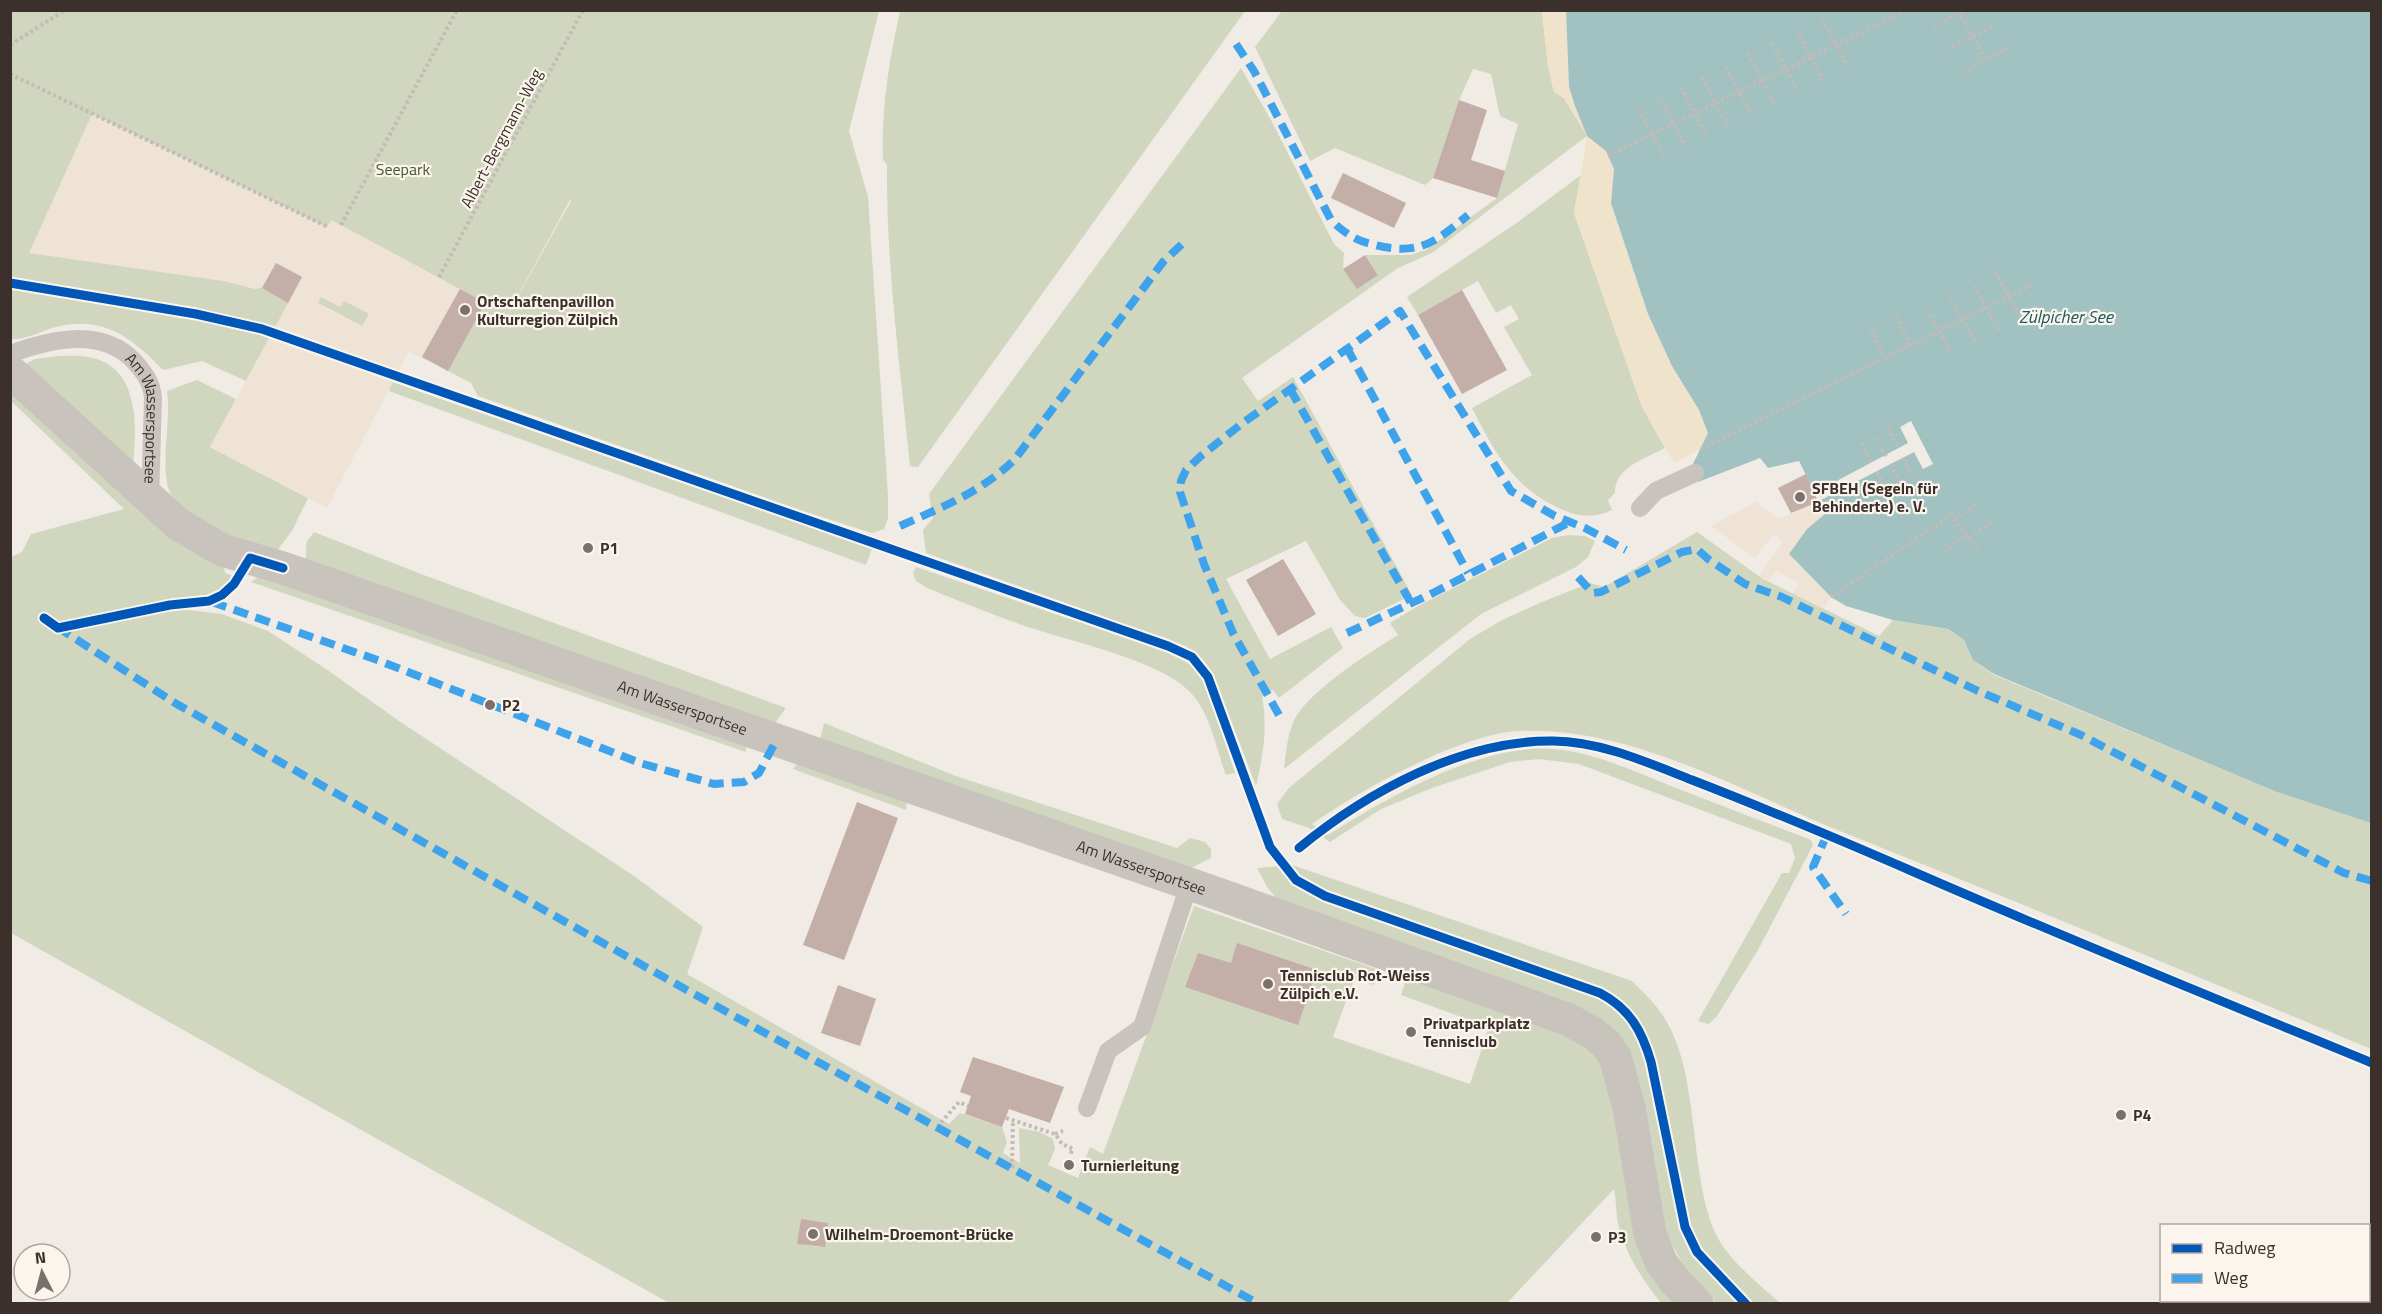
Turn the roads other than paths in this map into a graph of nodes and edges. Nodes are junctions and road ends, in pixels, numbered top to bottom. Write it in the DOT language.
graph roads {
  1 [pos="10,354"];
  2 [pos="10,371"];
  3 [pos="1695,473"];
  4 [pos="150,501"];
  5 [pos="1640,508"];
  6 [pos="1190,885"];
  7 [pos="1087,1108"];
  8 [pos="1697,1304"];
  1 -- 4 [label="lane, Am Wassersportsee"];
  2 -- 4 [label="street, Am Wassersportsee"];
  3 -- 5 [label="lane"];
  4 -- 6 [label="street, Am Wassersportsee"];
  6 -- 7 [label="lane"];
  6 -- 8 [label="street, Am Wassersportsee"];
}
